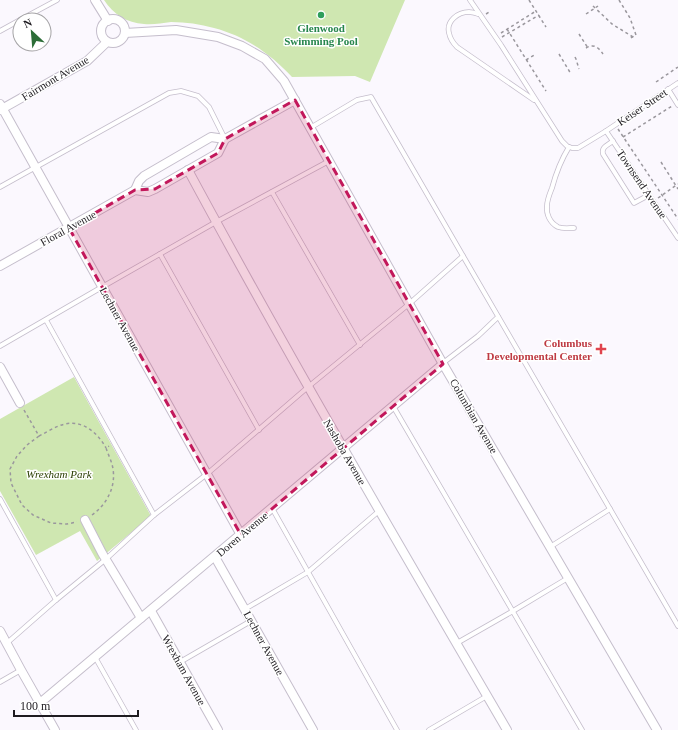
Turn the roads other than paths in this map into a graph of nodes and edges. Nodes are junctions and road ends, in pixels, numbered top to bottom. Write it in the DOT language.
graph roads {
  1 [pos="57,0"];
  2 [pos="95,0"];
  3 [pos="470,0"];
  4 [pos="35,12"];
  5 [pos="479,14"];
  6 [pos="108,21"];
  7 [pos="12,24"];
  8 [pos="0,31"];
  9 [pos="125,33"];
  10 [pos="107,42"];
  11 [pos="678,82"];
  12 [pos="668,89"];
  13 [pos="295,100"];
  14 [pos="536,101"];
  15 [pos="677,104"];
  16 [pos="1,108"];
  17 [pos="310,128"];
  18 [pos="606,131"];
  19 [pos="225,139"];
  20 [pos="613,141"];
  21 [pos="569,147"];
  22 [pos="329,161"];
  23 [pos="36,167"];
  24 [pos="188,170"];
  25 [pos="0,187"];
  26 [pos="135,190"];
  27 [pos="272,192"];
  28 [pos="649,195"];
  29 [pos="216,222"];
  30 [pos="69,228"];
  31 [pos="574,228"];
  32 [pos="678,238"];
  33 [pos="160,254"];
  34 [pos="463,256"];
  35 [pos="0,267"];
  36 [pos="102,287"];
  37 [pos="409,304"];
  38 [pos="498,317"];
  39 [pos="46,320"];
  40 [pos="360,345"];
  41 [pos="0,346"];
  42 [pos="443,364"];
  43 [pos="0,367"];
  44 [pos="308,387"];
  45 [pos="20,403"];
  46 [pos="393,406"];
  47 [pos="259,430"];
  48 [pos="343,448"];
  49 [pos="207,474"];
  50 [pos="0,499"];
  51 [pos="272,508"];
  52 [pos="610,509"];
  53 [pos="380,511"];
  54 [pos="154,515"];
  55 [pos="85,520"];
  56 [pos="241,535"];
  57 [pos="550,546"];
  58 [pos="215,557"];
  59 [pos="106,559"];
  60 [pos="308,572"];
  61 [pos="568,578"];
  62 [pos="56,600"];
  63 [pos="244,609"];
  64 [pos="151,611"];
  65 [pos="513,611"];
  66 [pos="141,618"];
  67 [pos="251,621"];
  68 [pos="678,626"];
  69 [pos="0,631"];
  70 [pos="7,643"];
  71 [pos="457,643"];
  72 [pos="95,657"];
  73 [pos="180,662"];
  74 [pos="21,670"];
  75 [pos="0,682"];
  76 [pos="487,696"];
  77 [pos="40,703"];
  78 [pos="55,730"];
  79 [pos="136,730"];
  80 [pos="218,730"];
  81 [pos="312,730"];
  82 [pos="398,730"];
  83 [pos="429,730"];
  84 [pos="507,730"];
  85 [pos="582,730"];
  86 [pos="657,730"];
  1 -- 4 [label="lane"];
  2 -- 6 [label="street"];
  3 -- 5 [label="lane"];
  5 -- 14 [label="lane"];
  5 -- 14 [label="lane"];
  6 -- 9 [label="street"];
  6 -- 10 [label="street"];
  7 -- 8 [label="lane"];
  9 -- 10 [label="street, Fairmont Avenue"];
  9 -- 13 [label="street, Fairmont Avenue"];
  10 -- 16 [label="street, Fairmont Avenue"];
  11 -- 12 [label="lane, Keiser Street"];
  12 -- 15 [label="lane"];
  12 -- 18 [label="lane, Keiser Street"];
  13 -- 17 [label="street, Columbian Avenue"];
  13 -- 19 [label="street, Floral Avenue"];
  14 -- 21 [label="lane"];
  16 -- 23 [label="street, Lechner Avenue"];
  17 -- 22 [label="street, Columbian Avenue"];
  17 -- 34 [label="lane"];
  18 -- 20 [label="lane, Townsend Avenue"];
  18 -- 21 [label="lane, Keiser Street"];
  19 -- 23 [label="lane"];
  19 -- 24 [label="street, Floral Avenue"];
  19 -- 26 [label="street, Floral Avenue"];
  20 -- 28 [label="lane, Townsend Avenue"];
  20 -- 28 [label="lane"];
  21 -- 31 [label="lane"];
  22 -- 27 [label="lane"];
  22 -- 37 [label="street, Columbian Avenue"];
  23 -- 25 [label="lane"];
  23 -- 30 [label="street, Lechner Avenue"];
  24 -- 26 [label="street, Floral Avenue"];
  24 -- 29 [label="street, Nashoba Avenue"];
  26 -- 30 [label="street, Floral Avenue"];
  27 -- 29 [label="lane"];
  27 -- 40 [label="lane"];
  28 -- 32 [label="lane, Townsend Avenue"];
  29 -- 33 [label="lane"];
  29 -- 44 [label="street, Nashoba Avenue"];
  30 -- 35 [label="street, Floral Avenue"];
  30 -- 36 [label="street, Lechner Avenue"];
  33 -- 36 [label="lane"];
  33 -- 47 [label="lane"];
  34 -- 37 [label="lane"];
  34 -- 38 [label="lane"];
  36 -- 39 [label="lane"];
  36 -- 49 [label="street, Lechner Avenue"];
  37 -- 40 [label="lane"];
  37 -- 42 [label="street, Columbian Avenue"];
  38 -- 42 [label="lane"];
  38 -- 52 [label="lane"];
  39 -- 41 [label="lane"];
  39 -- 54 [label="lane"];
  40 -- 44 [label="lane"];
  42 -- 46 [label="street, Doren Avenue"];
  42 -- 57 [label="street, Columbian Avenue"];
  43 -- 45 [label="street"];
  44 -- 47 [label="lane"];
  44 -- 48 [label="street, Nashoba Avenue"];
  46 -- 48 [label="street, Doren Avenue"];
  46 -- 65 [label="lane"];
  47 -- 49 [label="lane"];
  48 -- 51 [label="street, Doren Avenue"];
  48 -- 53 [label="street, Nashoba Avenue"];
  49 -- 54 [label="lane"];
  49 -- 56 [label="street, Lechner Avenue"];
  50 -- 62 [label="lane"];
  51 -- 56 [label="street, Doren Avenue"];
  51 -- 60 [label="lane"];
  52 -- 57 [label="lane"];
  52 -- 68 [label="lane"];
  53 -- 60 [label="lane"];
  53 -- 71 [label="street, Nashoba Avenue"];
  54 -- 59 [label="lane"];
  55 -- 59 [label="street"];
  56 -- 58 [label="street, Doren Avenue"];
  57 -- 61 [label="street, Columbian Avenue"];
  58 -- 63 [label="street, Lechner Avenue"];
  58 -- 64 [label="street, Doren Avenue"];
  59 -- 62 [label="lane"];
  59 -- 66 [label="street"];
  60 -- 63 [label="lane"];
  60 -- 82 [label="lane"];
  61 -- 65 [label="lane"];
  61 -- 86 [label="street, Columbian Avenue"];
  62 -- 70 [label="lane"];
  63 -- 67 [label="street, Lechner Avenue"];
  64 -- 66 [label="street, Doren Avenue"];
  64 -- 73 [label="street, Wrexham Avenue"];
  65 -- 71 [label="lane"];
  65 -- 85 [label="lane"];
  66 -- 72 [label="street, Doren Avenue"];
  67 -- 73 [label="lane"];
  67 -- 81 [label="street, Lechner Avenue"];
  69 -- 70 [label="street"];
  70 -- 74 [label="street"];
  71 -- 76 [label="street, Nashoba Avenue"];
  72 -- 77 [label="street, Doren Avenue"];
  72 -- 79 [label="lane"];
  73 -- 80 [label="street, Wrexham Avenue"];
  74 -- 75 [label="lane"];
  74 -- 77 [label="street"];
  76 -- 83 [label="lane"];
  76 -- 84 [label="street, Nashoba Avenue"];
  77 -- 78 [label="street"];
}
